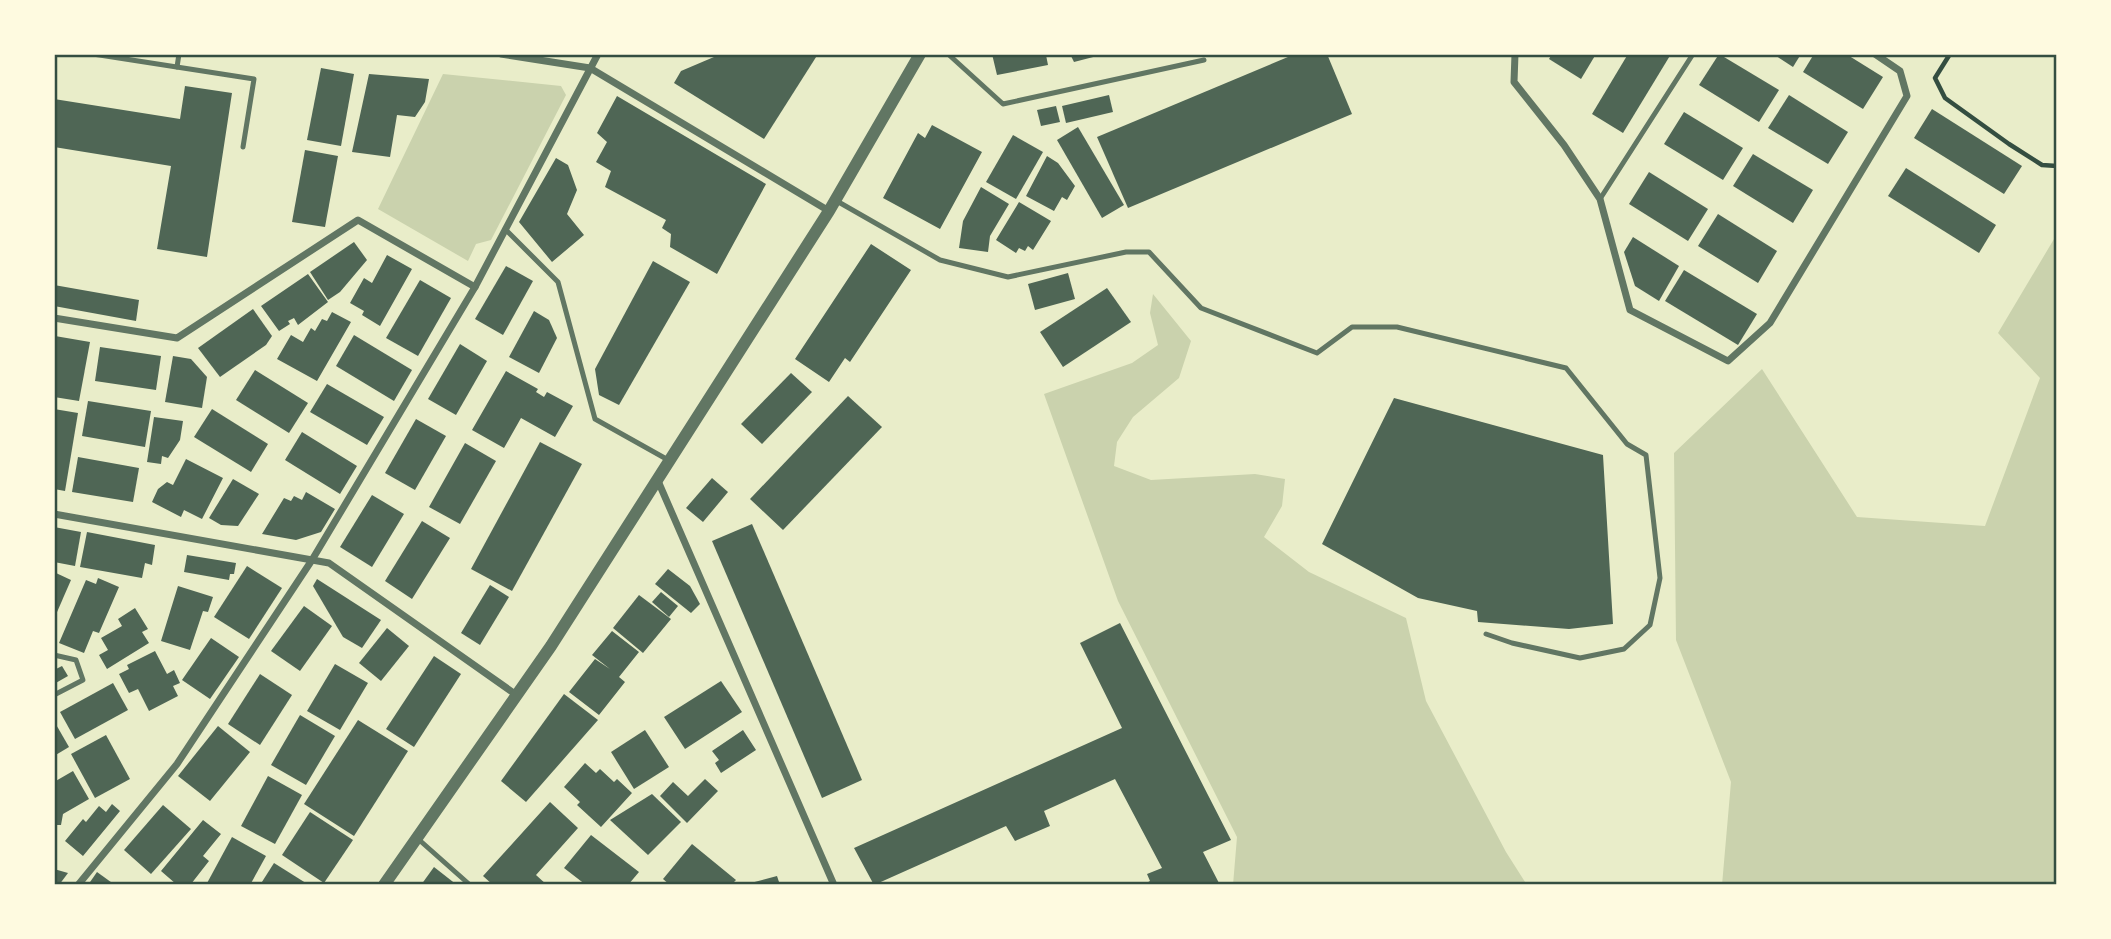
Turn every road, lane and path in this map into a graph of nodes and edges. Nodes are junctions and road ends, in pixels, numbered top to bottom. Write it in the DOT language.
graph roads {
  1 [pos="93,54"];
  2 [pos="179,54"];
  3 [pos="501,54"];
  4 [pos="598,54"];
  5 [pos="920,54"];
  6 [pos="947,54"];
  7 [pos="1515,54"];
  8 [pos="1693,54"];
  9 [pos="1875,54"];
  10 [pos="1950,54"];
  11 [pos="1204,60"];
  12 [pos="177,67"];
  13 [pos="590,68"];
  14 [pos="243,147"];
  15 [pos="2057,166"];
  16 [pos="1600,199"];
  17 [pos="832,205"];
  18 [pos="505,229"];
  19 [pos="475,287"];
  20 [pos="54,318"];
  21 [pos="670,461"];
  22 [pos="657,480"];
  23 [pos="54,514"];
  24 [pos="312,559"];
  25 [pos="1486,634"];
  26 [pos="54,655"];
  27 [pos="54,695"];
  28 [pos="518,696"];
  29 [pos="417,837"];
  30 [pos="78,885"];
  31 [pos="384,885"];
  32 [pos="470,885"];
  33 [pos="834,885"];
  1 -- 12 [label="lane"];
  2 -- 12 [label="lane"];
  3 -- 13 [label="street"];
  4 -- 13 [label="street"];
  5 -- 17 [label="street"];
  6 -- 11 [label="lane"];
  7 -- 16 [label="street"];
  8 -- 16 [label="lane"];
  9 -- 16 [label="street"];
  10 -- 15 [label="path"];
  12 -- 14 [label="lane"];
  13 -- 17 [label="street"];
  13 -- 18 [label="street"];
  17 -- 21 [label="street"];
  17 -- 25 [label="lane"];
  18 -- 19 [label="street"];
  18 -- 21 [label="lane"];
  19 -- 20 [label="street"];
  19 -- 24 [label="street"];
  21 -- 22 [label="street"];
  22 -- 28 [label="street"];
  22 -- 33 [label="street"];
  23 -- 24 [label="street"];
  24 -- 28 [label="street"];
  24 -- 30 [label="street"];
  26 -- 27 [label="lane"];
  28 -- 29 [label="street"];
  29 -- 31 [label="street"];
  29 -- 32 [label="lane"];
}
